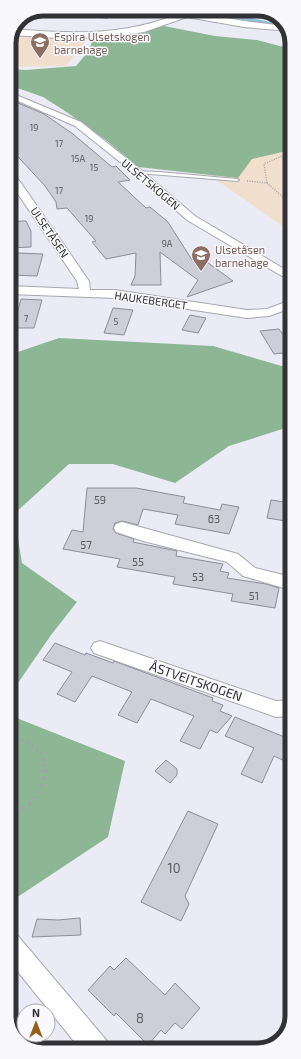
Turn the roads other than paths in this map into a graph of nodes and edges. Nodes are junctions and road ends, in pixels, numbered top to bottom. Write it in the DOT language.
graph roads {
  1 [pos="101,16"];
  2 [pos="170,16"];
  3 [pos="182,16"];
  4 [pos="200,16"];
  5 [pos="106,17"];
  6 [pos="160,24"];
  7 [pos="280,28"];
  8 [pos="18,32"];
  9 [pos="16,97"];
  10 [pos="138,172"];
  11 [pos="237,180"];
  12 [pos="16,183"];
  13 [pos="285,273"];
  14 [pos="16,290"];
  15 [pos="85,292"];
  16 [pos="285,306"];
  17 [pos="122,528"];
  18 [pos="285,582"];
  19 [pos="100,648"];
  20 [pos="285,708"];
  21 [pos="16,951"];
  22 [pos="92,1043"];
  1 -- 5 [label="lane"];
  2 -- 6 [label="street"];
  3 -- 6 [label="street"];
  4 -- 7 [label="street"];
  6 -- 8 [label="street"];
  9 -- 10 [label="street, ULSETSKOGEN"];
  10 -- 11 [label="lane"];
  10 -- 13 [label="street, ULSETSKOGEN"];
  12 -- 15 [label="street, ULSETÅSEN"];
  14 -- 15 [label="street, HAUKEBERGET"];
  15 -- 16 [label="street, HAUKEBERGET"];
  17 -- 18 [label="street"];
  19 -- 20 [label="street, ÅSTVEITSKOGEN"];
  21 -- 22 [label="street"];
}
